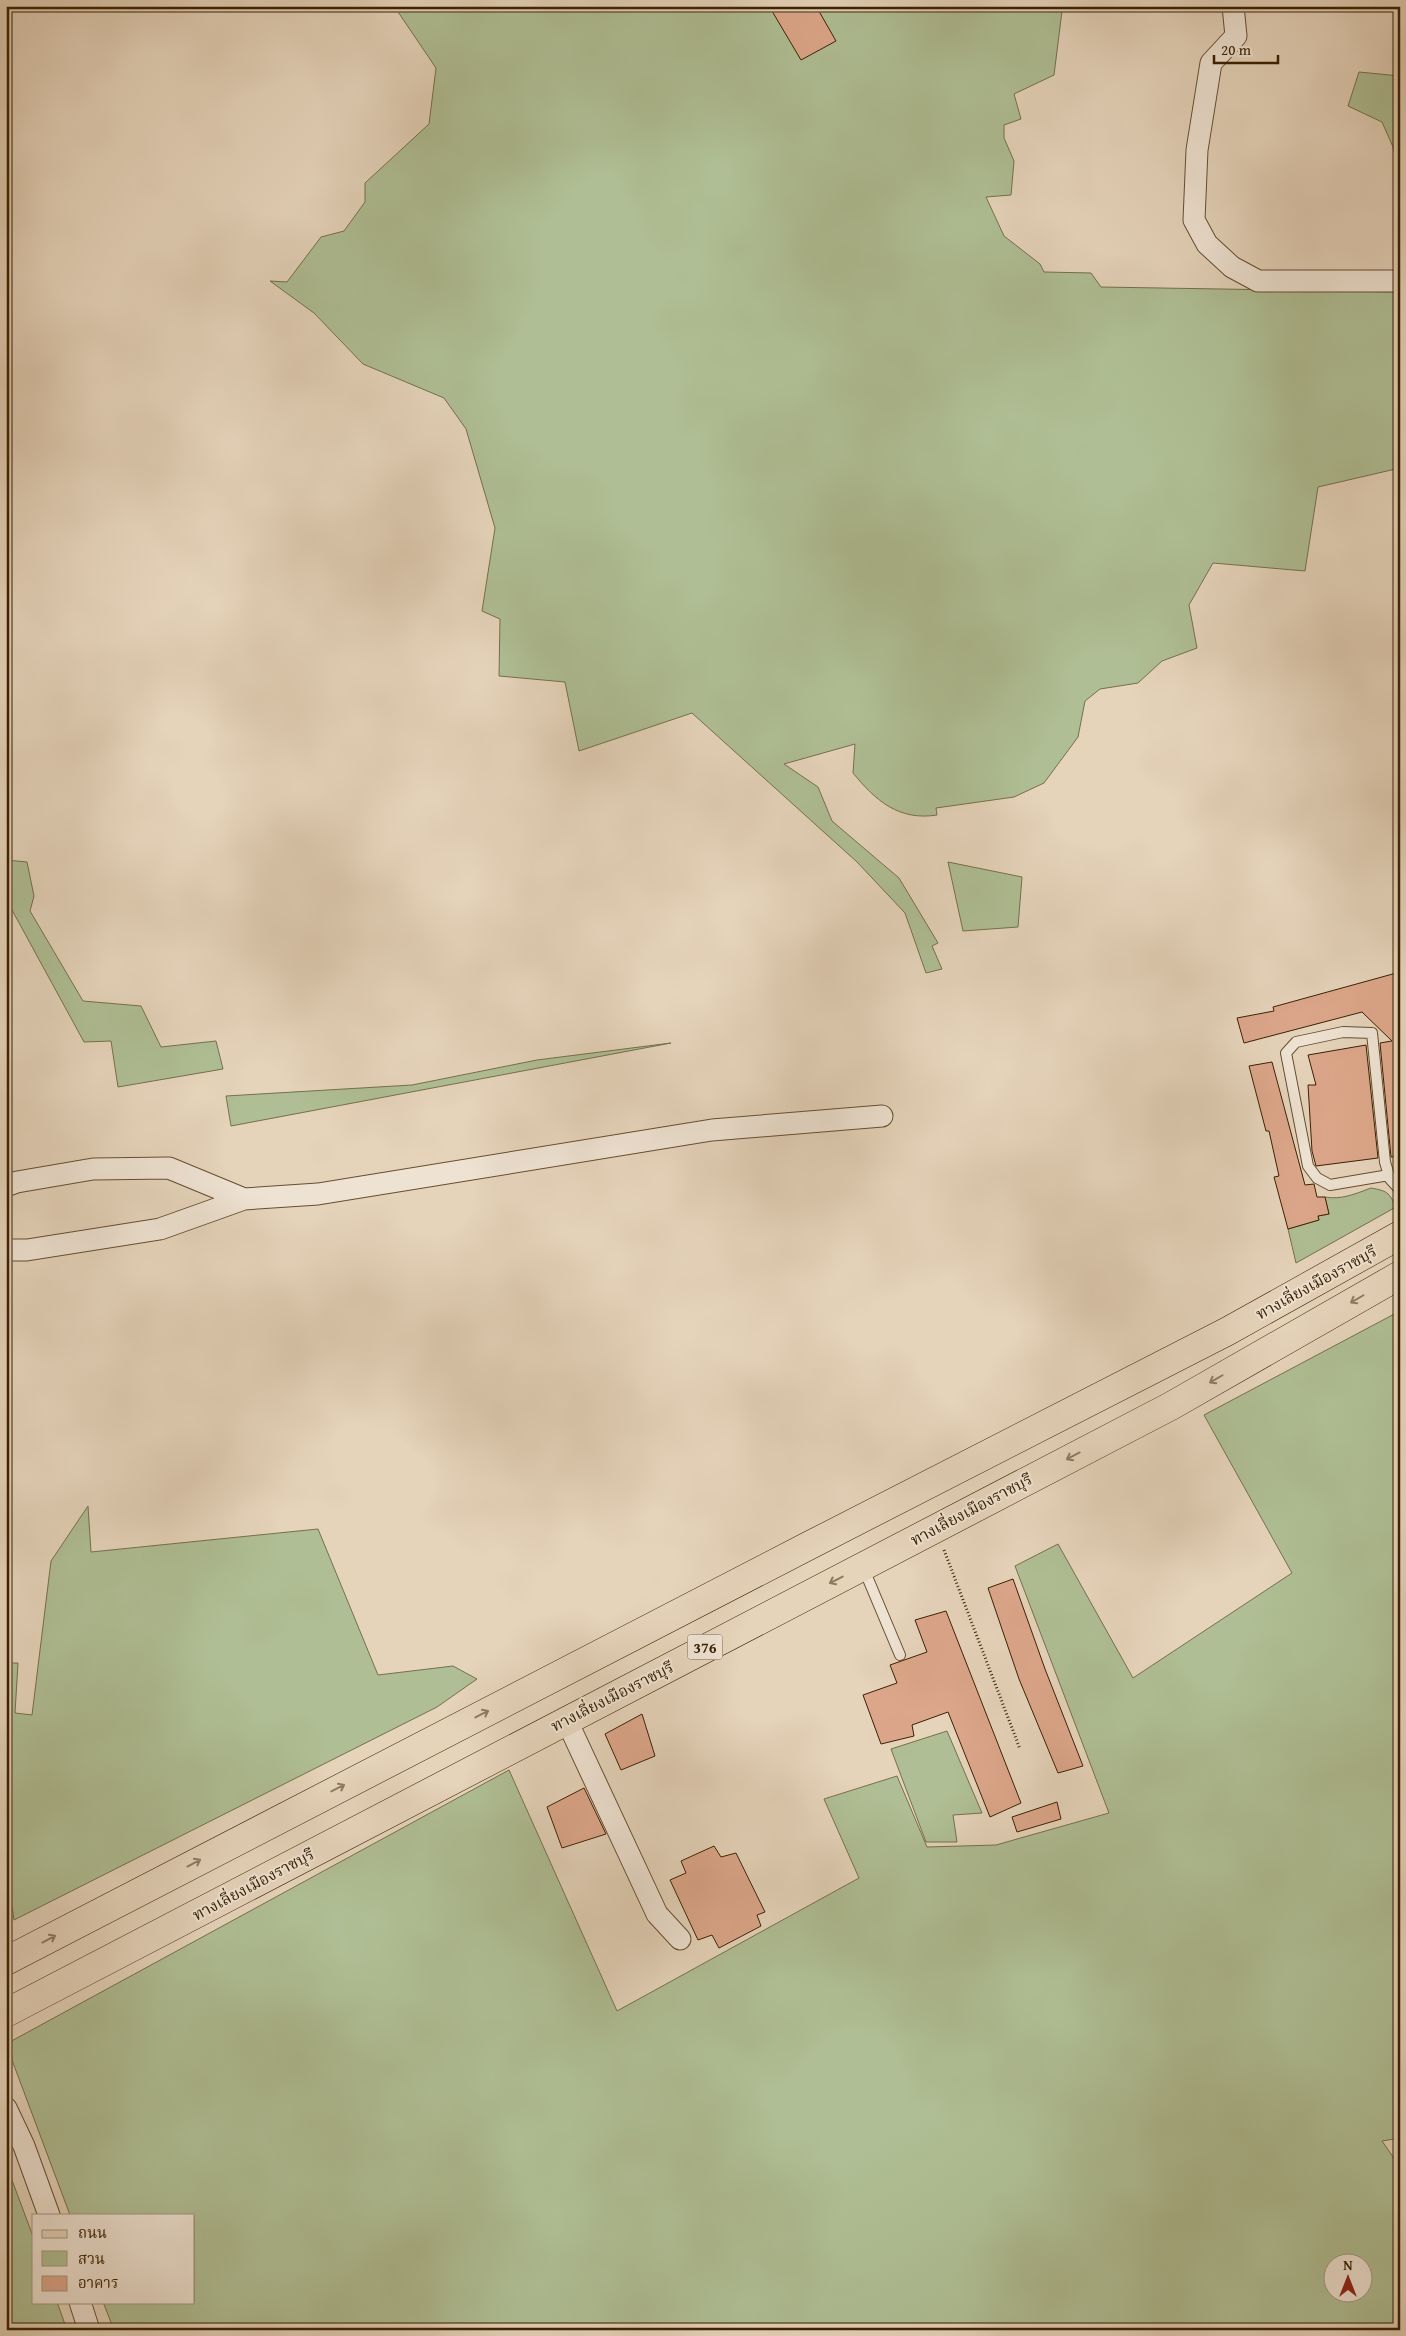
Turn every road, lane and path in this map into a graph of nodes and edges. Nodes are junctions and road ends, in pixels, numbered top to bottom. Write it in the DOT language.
graph roads {
  1 [pos="1233,6"];
  2 [pos="1400,281"];
  3 [pos="882,1116"];
  4 [pos="1389,1176"];
  5 [pos="6,1186"];
  6 [pos="1400,1190"];
  7 [pos="244,1199"];
  8 [pos="1400,1235"];
  9 [pos="6,1250"];
  10 [pos="1400,1275"];
  11 [pos="1228,1331"];
  12 [pos="1246,1362"];
  13 [pos="936,1528"];
  14 [pos="863,1566"];
  15 [pos="900,1655"];
  16 [pos="566,1719"];
  17 [pos="1020,1749"];
  18 [pos="680,1939"];
  19 [pos="6,1961"];
  20 [pos="6,2013"];
  21 [pos="6,2108"];
  22 [pos="49,2214"];
  23 [pos="81,2304"];
  24 [pos="89,2330"];
  1 -- 2 [label="street"];
  3 -- 7 [label="street"];
  4 -- 4 [label="lane"];
  4 -- 6 [label="lane"];
  5 -- 7 [label="street"];
  7 -- 9 [label="street"];
  8 -- 11 [label="main road, ทางเลี่ยงเมืองราชบุรี / 376"];
  10 -- 12 [label="main road, ทางเลี่ยงเมืองราชบุรี / 376, one-way"];
  11 -- 12 [label="main road"];
  19 -- 11 [label="main road, ทางเลี่ยงเมืองราชบุรี / 376, one-way"];
  12 -- 13 [label="main road, ทางเลี่ยงเมืองราชบุรี / 376, one-way"];
  13 -- 14 [label="main road, ทางเลี่ยงเมืองราชบุรี / 376"];
  13 -- 17 [label="path"];
  14 -- 15 [label="lane"];
  14 -- 16 [label="main road, ทางเลี่ยงเมืองราชบุรี / 376, one-way"];
  16 -- 18 [label="street"];
  16 -- 20 [label="main road, ทางเลี่ยงเมืองราชบุรี / 376"];
  21 -- 22 [label="street"];
  23 -- 24 [label="street"];
}
